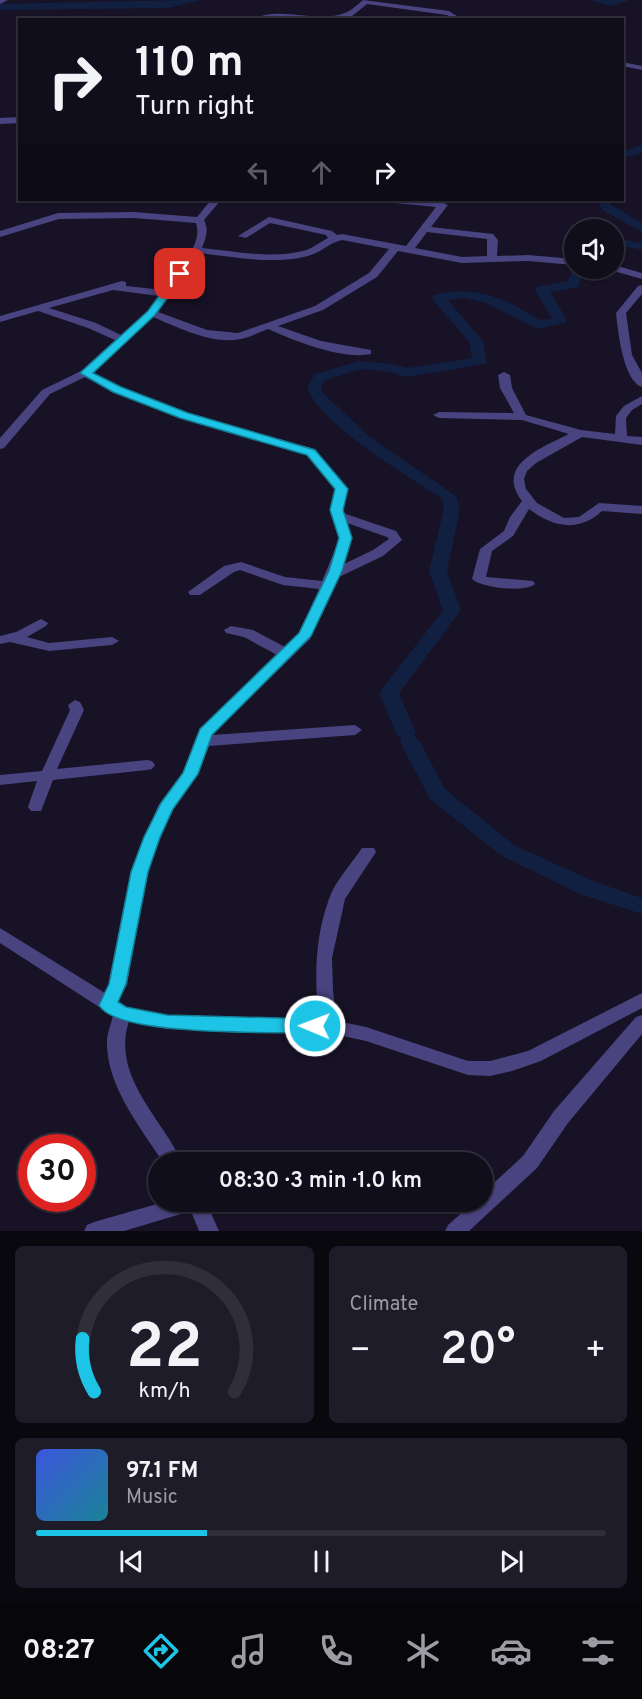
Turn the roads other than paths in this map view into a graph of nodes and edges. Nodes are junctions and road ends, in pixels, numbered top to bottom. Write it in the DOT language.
graph roads {
  1 [pos="365,1"];
  2 [pos="349,17"];
  3 [pos="260,18"];
  4 [pos="293,18"];
  5 [pos="456,18"];
  6 [pos="624,64"];
  7 [pos="642,68"];
  8 [pos="5,120"];
  9 [pos="0,126"];
  10 [pos="215,201"];
  11 [pos="405,201"];
  12 [pos="199,220"];
  13 [pos="426,229"];
  14 [pos="0,234"];
  15 [pos="243,236"];
  16 [pos="334,238"];
  17 [pos="397,246"];
  18 [pos="409,249"];
  19 [pos="196,250"];
  20 [pos="492,260"];
  21 [pos="564,261"];
  22 [pos="624,271"];
  23 [pos="642,276"];
  24 [pos="642,288"];
  25 [pos="166,294"];
  26 [pos="39,308"];
  27 [pos="152,313"];
  28 [pos="0,319"];
  29 [pos="270,326"];
  30 [pos="122,340"];
  31 [pos="367,352"];
  32 [pos="85,373"];
  33 [pos="504,375"];
  34 [pos="642,384"];
  35 [pos="642,399"];
  36 [pos="439,415"];
  37 [pos="522,417"];
  38 [pos="580,433"];
  39 [pos="621,439"];
  40 [pos="642,441"];
  41 [pos="0,445"];
  42 [pos="527,502"];
  43 [pos="642,510"];
  44 [pos="339,516"];
  45 [pos="331,581"];
  46 [pos="528,584"];
  47 [pos="195,592"];
  48 [pos="41,623"];
  49 [pos="231,630"];
  50 [pos="6,639"];
  51 [pos="112,641"];
  52 [pos="287,654"];
  53 [pos="75,705"];
  54 [pos="355,730"];
  55 [pos="203,741"];
  56 [pos="147,765"];
  57 [pos="46,775"];
  58 [pos="0,780"];
  59 [pos="36,807"];
  60 [pos="368,852"];
  61 [pos="0,934"];
  62 [pos="642,1000"];
  63 [pos="115,1009"];
  64 [pos="642,1022"];
  65 [pos="329,1026"];
  66 [pos="167,1152"];
  67 [pos="160,1212"];
  68 [pos="200,1212"];
  69 [pos="94,1231"];
  70 [pos="210,1231"];
  71 [pos="455,1231"];
  1 -- 2 [label="street"];
  1 -- 5 [label="street"];
  3 -- 4 [label="street"];
  6 -- 7 [label="street"];
  8 -- 9 [label="street"];
  10 -- 12 [label="street"];
  11 -- 13 [label="street"];
  12 -- 14 [label="street"];
  12 -- 19 [label="street"];
  13 -- 18 [label="street"];
  13 -- 20 [label="street"];
  15 -- 16 [label="street"];
  16 -- 17 [label="street"];
  16 -- 19 [label="street"];
  17 -- 18 [label="street"];
  17 -- 29 [label="street"];
  18 -- 20 [label="street"];
  19 -- 25 [label="street"];
  20 -- 21 [label="street"];
  22 -- 23 [label="street"];
  24 -- 34 [label="street"];
  25 -- 26 [label="street"];
  25 -- 27 [label="street"];
  26 -- 28 [label="street"];
  26 -- 30 [label="street"];
  27 -- 29 [label="street"];
  27 -- 30 [label="street"];
  29 -- 31 [label="street"];
  30 -- 32 [label="street"];
  32 -- 41 [label="street"];
  32 -- 44 [label="street"];
  33 -- 37 [label="street"];
  35 -- 39 [label="street"];
  36 -- 37 [label="street"];
  37 -- 38 [label="street"];
  38 -- 39 [label="street"];
  38 -- 42 [label="street"];
  39 -- 40 [label="street"];
  42 -- 43 [label="street"];
  42 -- 46 [label="street"];
  44 -- 45 [label="street"];
  44 -- 45 [label="street"];
  45 -- 47 [label="street"];
  45 -- 52 [label="street"];
  48 -- 50 [label="street"];
  49 -- 52 [label="street"];
  50 -- 51 [label="street"];
  52 -- 55 [label="street"];
  53 -- 57 [label="street"];
  54 -- 55 [label="street"];
  55 -- 63 [label="street"];
  56 -- 57 [label="street"];
  57 -- 58 [label="street"];
  57 -- 59 [label="street"];
  60 -- 65 [label="street"];
  61 -- 63 [label="street"];
  62 -- 65 [label="street"];
  63 -- 65 [label="street"];
  63 -- 66 [label="street"];
  64 -- 71 [label="street"];
  67 -- 69 [label="street"];
  68 -- 70 [label="street"];
}
